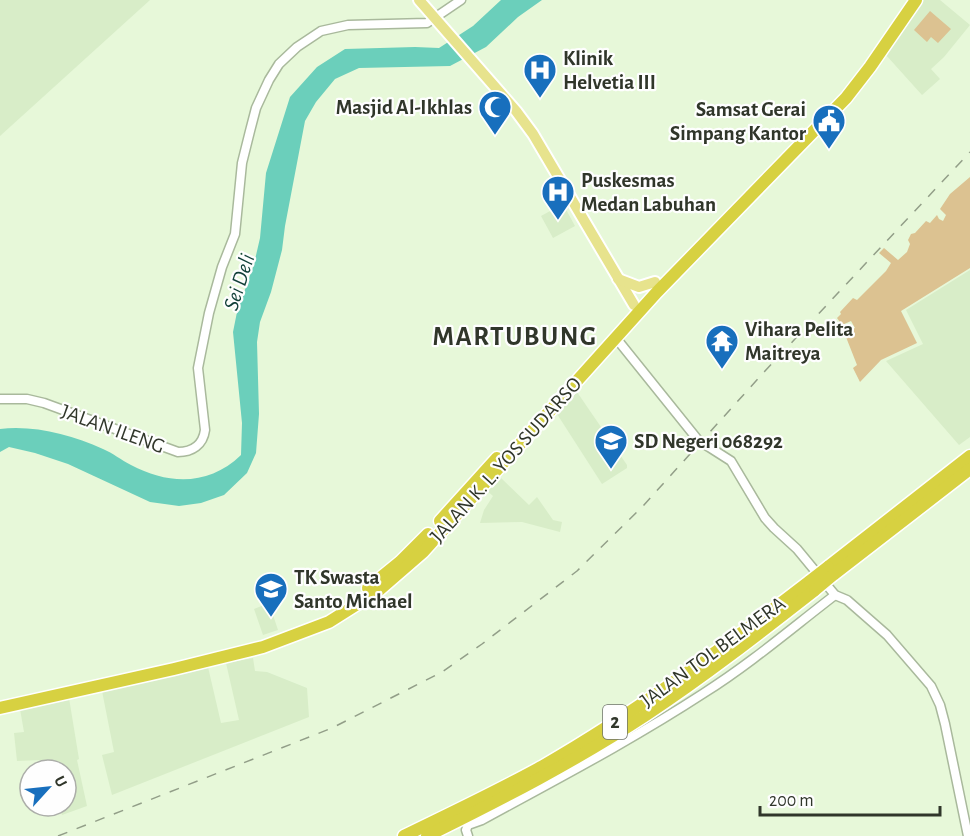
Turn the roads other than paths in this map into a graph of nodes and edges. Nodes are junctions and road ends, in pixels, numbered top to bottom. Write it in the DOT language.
graph roads {
  1 [pos="419,0"];
  2 [pos="461,0"];
  3 [pos="907,0"];
  4 [pos="916,0"];
  5 [pos="439,22"];
  6 [pos="831,108"];
  7 [pos="618,279"];
  8 [pos="655,282"];
  9 [pos="637,308"];
  10 [pos="616,338"];
  11 [pos="585,367"];
  12 [pos="0,399"];
  13 [pos="970,456"];
  14 [pos="970,469"];
  15 [pos="403,565"];
  16 [pos="831,571"];
  17 [pos="812,586"];
  18 [pos="835,595"];
  19 [pos="0,701"];
  20 [pos="0,708"];
  21 [pos="404,836"];
  22 [pos="427,836"];
  23 [pos="468,836"];
  24 [pos="968,836"];
  1 -- 5 [label="main road"];
  2 -- 5 [label="street"];
  3 -- 6 [label="highway, JALAN K. L. YOS SUDARSO"];
  4 -- 6 [label="highway, JALAN K. L. YOS SUDARSO"];
  5 -- 7 [label="main road"];
  5 -- 12 [label="street, JALAN ILENG"];
  6 -- 8 [label="highway, JALAN K. L. YOS SUDARSO"];
  6 -- 9 [label="highway, JALAN K. L. YOS SUDARSO"];
  7 -- 8 [label="main road"];
  7 -- 9 [label="main road"];
  8 -- 9 [label="highway, JALAN K. L. YOS SUDARSO"];
  9 -- 10 [label="highway, JALAN K. L. YOS SUDARSO"];
  9 -- 11 [label="highway, JALAN K. L. YOS SUDARSO"];
  10 -- 11 [label="highway, JALAN K. L. YOS SUDARSO"];
  10 -- 18 [label="street"];
  11 -- 15 [label="highway, JALAN K. L. YOS SUDARSO"];
  13 -- 16 [label="highway, JALAN TOL BELMERA / 2"];
  14 -- 16 [label="highway, JALAN TOL BELMERA / 2"];
  15 -- 19 [label="highway, JALAN K. L. YOS SUDARSO"];
  15 -- 20 [label="highway, JALAN K. L. YOS SUDARSO"];
  16 -- 17 [label="highway, JALAN TOL BELMERA / 2, bridge"];
  17 -- 21 [label="highway, JALAN TOL BELMERA / 2"];
  17 -- 22 [label="highway, JALAN TOL BELMERA / 2"];
  18 -- 23 [label="street"];
  18 -- 24 [label="street"];
}
